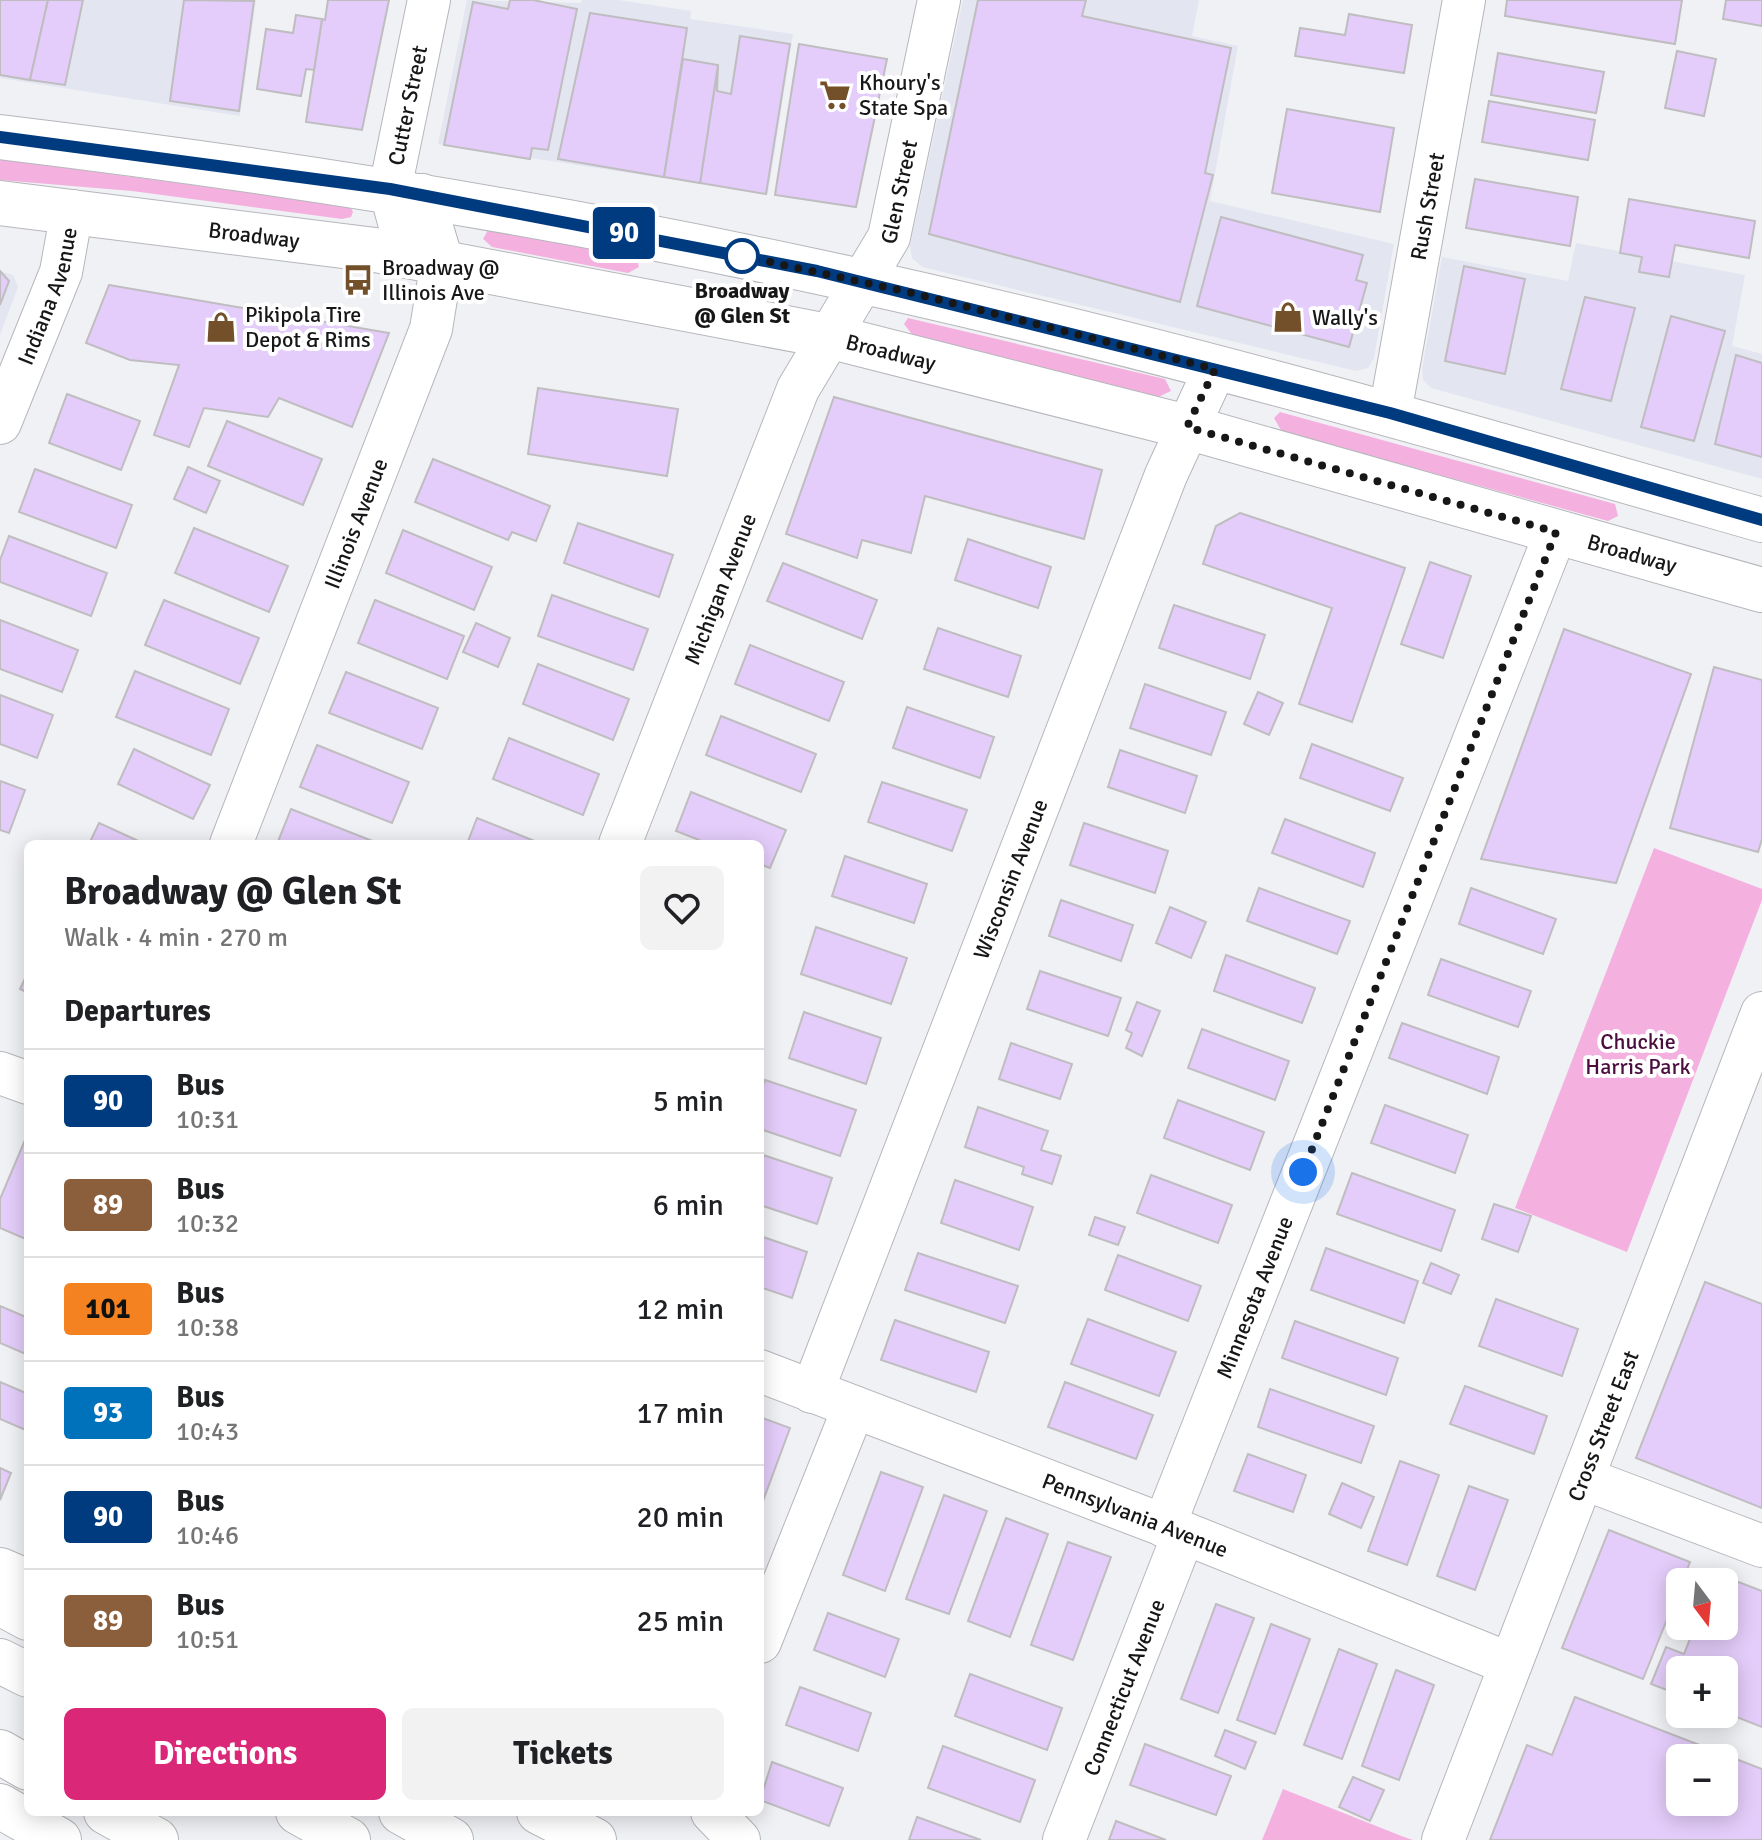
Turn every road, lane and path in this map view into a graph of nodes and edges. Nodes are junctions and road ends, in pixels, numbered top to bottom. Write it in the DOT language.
graph roads {
  1 [pos="429,0"];
  2 [pos="939,0"];
  3 [pos="1464,0"];
  4 [pos="0,137"];
  5 [pos="406,192"];
  6 [pos="0,203"];
  7 [pos="72,211"];
  8 [pos="425,258"];
  9 [pos="861,281"];
  10 [pos="828,336"];
  11 [pos="1215,369"];
  12 [pos="1390,413"];
  13 [pos="0,423"];
  14 [pos="1187,427"];
  15 [pos="1762,520"];
  16 [pos="1556,532"];
  17 [pos="1762,590"];
  18 [pos="233,840"];
  19 [pos="622,840"];
  20 [pos="1762,1013"];
  21 [pos="0,1073"];
  22 [pos="24,1082"];
  23 [pos="764,1373"];
  24 [pos="812,1392"];
  25 [pos="854,1407"];
  26 [pos="1585,1479"];
  27 [pos="1174,1530"];
  28 [pos="1762,1546"];
  29 [pos="0,1570"];
  30 [pos="24,1580"];
  31 [pos="0,1603"];
  32 [pos="24,1616"];
  33 [pos="764,1632"];
  34 [pos="0,1661"];
  35 [pos="1510,1664"];
  36 [pos="24,1673"];
  37 [pos="0,1752"];
  38 [pos="24,1766"];
  39 [pos="0,1806"];
  40 [pos="113,1816"];
  41 [pos="305,1816"];
  42 [pos="408,1816"];
  43 [pos="716,1816"];
  44 [pos="59,1840"];
  45 [pos="156,1840"];
  46 [pos="348,1840"];
  47 [pos="451,1840"];
  48 [pos="739,1840"];
  49 [pos="1064,1840"];
  50 [pos="1443,1840"];
  1 -- 5 [label="street, Cutter Street"];
  2 -- 9 [label="street, Glen Street"];
  3 -- 12 [label="street, Rush Street"];
  4 -- 5 [label="main road"];
  5 -- 8 [label="street, Cutter Street"];
  5 -- 9 [label="main road"];
  6 -- 7 [label="main road, Broadway"];
  7 -- 8 [label="main road, Broadway"];
  7 -- 13 [label="street, Indiana Avenue"];
  8 -- 10 [label="main road, Broadway"];
  8 -- 18 [label="street, Illinois Avenue"];
  9 -- 10 [label="street, Glen Street"];
  9 -- 11 [label="main road"];
  10 -- 14 [label="main road, Broadway"];
  10 -- 19 [label="street, Michigan Avenue"];
  11 -- 12 [label="main road"];
  11 -- 14 [label="street, Wisconsin Avenue"];
  12 -- 15 [label="main road"];
  14 -- 16 [label="main road, Broadway"];
  14 -- 24 [label="street, Wisconsin Avenue"];
  16 -- 17 [label="main road, Broadway"];
  16 -- 27 [label="street, Minnesota Avenue"];
  20 -- 26 [label="street, Cross Street East"];
  21 -- 22 [label="street"];
  23 -- 24 [label="street, Pennsylvania Avenue"];
  24 -- 25 [label="street, Pennsylvania Avenue"];
  25 -- 27 [label="street, Pennsylvania Avenue"];
  25 -- 33 [label="street"];
  26 -- 28 [label="street"];
  26 -- 35 [label="street, Cross Street East"];
  27 -- 35 [label="street, Pennsylvania Avenue"];
  27 -- 49 [label="street, Connecticut Avenue"];
  29 -- 30 [label="main road"];
  31 -- 32 [label="main road"];
  34 -- 36 [label="main road"];
  35 -- 50 [label="street, Cross Street East"];
  37 -- 38 [label="main road"];
  39 -- 44 [label="main road"];
  40 -- 45 [label="main road"];
  41 -- 46 [label="main road"];
  42 -- 47 [label="main road"];
  43 -- 48 [label="street"];
}
